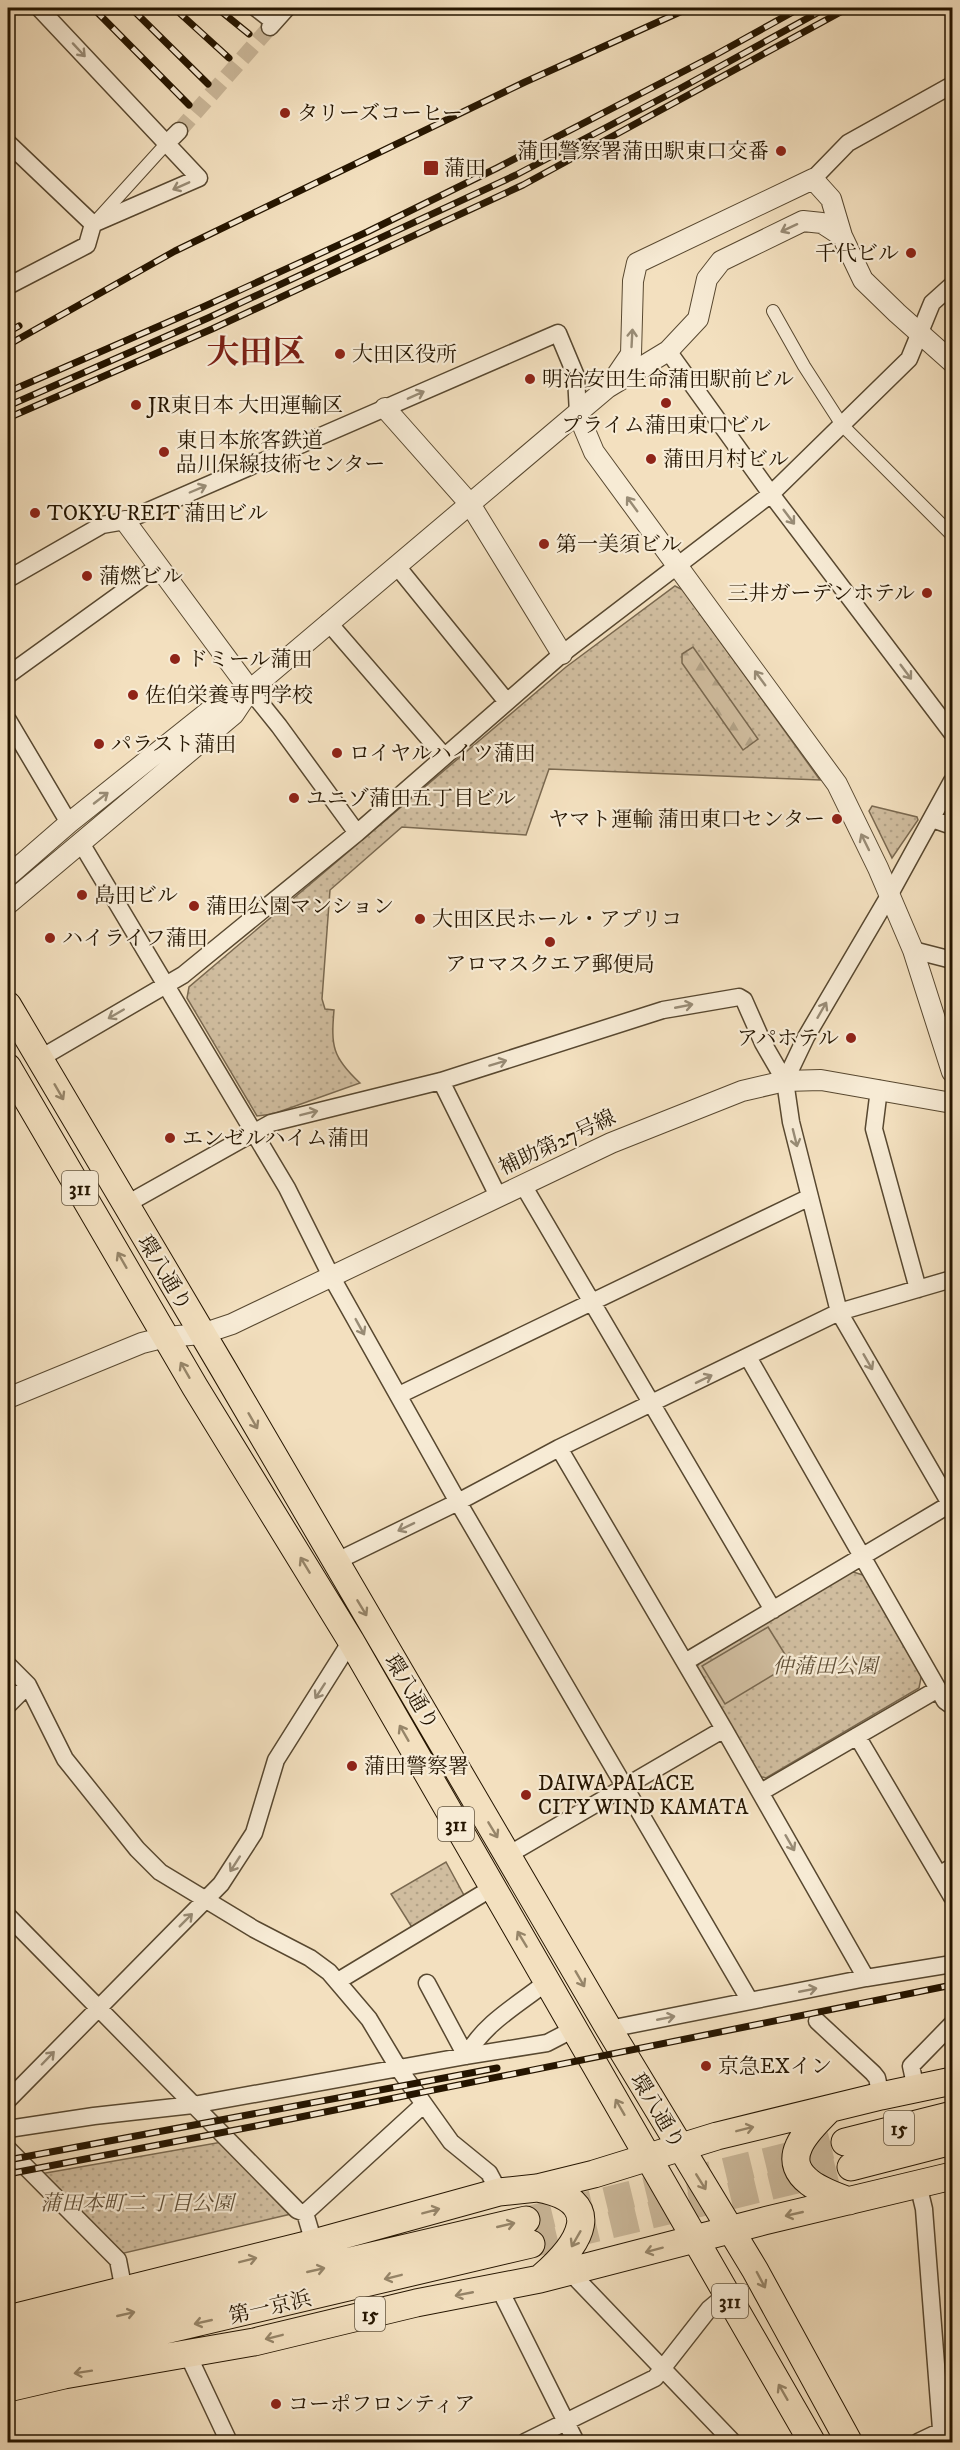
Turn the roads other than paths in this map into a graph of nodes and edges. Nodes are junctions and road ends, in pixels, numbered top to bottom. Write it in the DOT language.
graph roads {
  1 [pos="39,8"];
  2 [pos="256,8"];
  3 [pos="287,8"];
  4 [pos="952,85"];
  5 [pos="179,131"];
  6 [pos="8,143"];
  7 [pos="166,144"];
  8 [pos="813,179"];
  9 [pos="93,224"];
  10 [pos="842,236"];
  11 [pos="952,285"];
  12 [pos="8,286"];
  13 [pos="773,311"];
  14 [pos="920,333"];
  15 [pos="668,351"];
  16 [pos="952,362"];
  17 [pos="607,388"];
  18 [pos="385,408"];
  19 [pos="578,414"];
  20 [pos="842,425"];
  21 [pos="771,494"];
  22 [pos="470,504"];
  23 [pos="125,521"];
  24 [pos="952,535"];
  25 [pos="396,565"];
  26 [pos="159,566"];
  27 [pos="677,566"];
  28 [pos="8,579"];
  29 [pos="328,622"];
  30 [pos="562,654"];
  31 [pos="8,675"];
  32 [pos="250,690"];
  33 [pos="507,702"];
  34 [pos="8,720"];
  35 [pos="952,733"];
  36 [pos="444,756"];
  37 [pos="952,781"];
  38 [pos="932,819"];
  39 [pos="69,823"];
  40 [pos="952,826"];
  41 [pos="357,833"];
  42 [pos="81,843"];
  43 [pos="8,876"];
  44 [pos="890,894"];
  45 [pos="8,904"];
  46 [pos="913,950"];
  47 [pos="952,960"];
  48 [pos="167,984"];
  49 [pos="8,1005"];
  50 [pos="39,1059"];
  51 [pos="8,1067"];
  52 [pos="952,1072"];
  53 [pos="441,1081"];
  54 [pos="784,1081"];
  55 [pos="879,1089"];
  56 [pos="952,1103"];
  57 [pos="254,1132"];
  58 [pos="524,1185"];
  59 [pos="498,1196"];
  60 [pos="810,1197"];
  61 [pos="125,1205"];
  62 [pos="331,1276"];
  63 [pos="952,1279"];
  64 [pos="918,1289"];
  65 [pos="593,1303"];
  66 [pos="839,1312"];
  67 [pos="202,1334"];
  68 [pos="166,1337"];
  69 [pos="748,1357"];
  70 [pos="399,1395"];
  71 [pos="8,1398"];
  72 [pos="652,1404"];
  73 [pos="559,1448"];
  74 [pos="458,1502"];
  75 [pos="952,1505"];
  76 [pos="862,1557"];
  77 [pos="335,1562"];
  78 [pos="773,1610"];
  79 [pos="351,1641"];
  80 [pos="685,1662"];
  81 [pos="8,1665"];
  82 [pos="28,1685"];
  83 [pos="938,1689"];
  84 [pos="8,1705"];
  85 [pos="952,1706"];
  86 [pos="724,1729"];
  87 [pos="857,1736"];
  88 [pos="625,1786"];
  89 [pos="761,1792"];
  90 [pos="508,1855"];
  91 [pos="946,1871"];
  92 [pos="492,1888"];
  93 [pos="952,1897"];
  94 [pos="207,1899"];
  95 [pos="8,1916"];
  96 [pos="952,1964"];
  97 [pos="866,1978"];
  98 [pos="338,1981"];
  99 [pos="548,1981"];
  100 [pos="427,1983"];
  101 [pos="750,2001"];
  102 [pos="98,2008"];
  103 [pos="817,2021"];
  104 [pos="952,2024"];
  105 [pos="574,2029"];
  106 [pos="609,2029"];
  107 [pos="466,2056"];
  108 [pos="399,2069"];
  109 [pos="952,2081"];
  110 [pos="916,2089"];
  111 [pos="881,2096"];
  112 [pos="8,2100"];
  113 [pos="193,2105"];
  114 [pos="423,2105"];
  115 [pos="829,2109"];
  116 [pos="952,2115"];
  117 [pos="8,2129"];
  118 [pos="952,2141"];
  119 [pos="680,2148"];
  120 [pos="8,2149"];
  121 [pos="649,2158"];
  122 [pos="952,2176"];
  123 [pos="918,2184"];
  124 [pos="537,2188"];
  125 [pos="499,2192"];
  126 [pos="849,2201"];
  127 [pos="305,2213"];
  128 [pos="731,2230"];
  129 [pos="695,2239"];
  130 [pos="314,2243"];
  131 [pos="569,2271"];
  132 [pos="540,2279"];
  133 [pos="499,2288"];
  134 [pos="124,2291"];
  135 [pos="727,2294"];
  136 [pos="8,2319"];
  137 [pos="8,2341"];
  138 [pos="188,2355"];
  139 [pos="8,2367"];
  140 [pos="663,2370"];
  141 [pos="8,2388"];
  142 [pos="566,2423"];
  143 [pos="942,2437"];
  144 [pos="229,2442"];
  145 [pos="525,2442"];
  146 [pos="576,2442"];
  147 [pos="733,2442"];
  148 [pos="812,2442"];
  149 [pos="849,2442"];
  150 [pos="918,2442"];
  1 -- 7 [label="street, one-way"];
  2 -- 3 [label="street"];
  4 -- 8 [label="street"];
  5 -- 7 [label="street"];
  6 -- 9 [label="street"];
  7 -- 9 [label="street"];
  7 -- 9 [label="street, one-way"];
  8 -- 10 [label="street"];
  17 -- 8 [label="street, one-way"];
  9 -- 12 [label="street"];
  10 -- 14 [label="street"];
  10 -- 15 [label="street, one-way"];
  11 -- 14 [label="street"];
  13 -- 20 [label="street"];
  14 -- 16 [label="street"];
  14 -- 20 [label="street"];
  15 -- 17 [label="street"];
  15 -- 21 [label="street"];
  17 -- 19 [label="street"];
  18 -- 19 [label="street, one-way"];
  18 -- 22 [label="street"];
  23 -- 18 [label="street, one-way"];
  19 -- 22 [label="street"];
  27 -- 19 [label="street, one-way"];
  20 -- 21 [label="street"];
  20 -- 24 [label="street"];
  21 -- 27 [label="street"];
  21 -- 35 [label="street, one-way"];
  22 -- 25 [label="street"];
  22 -- 30 [label="street"];
  23 -- 26 [label="street"];
  23 -- 28 [label="street"];
  25 -- 29 [label="street"];
  25 -- 33 [label="street"];
  26 -- 31 [label="street"];
  26 -- 32 [label="street"];
  27 -- 30 [label="street"];
  44 -- 27 [label="street, one-way"];
  29 -- 32 [label="street"];
  29 -- 36 [label="street"];
  30 -- 33 [label="street"];
  39 -- 32 [label="street, one-way"];
  32 -- 41 [label="street"];
  32 -- 42 [label="street"];
  33 -- 36 [label="street"];
  34 -- 39 [label="street"];
  36 -- 41 [label="street"];
  37 -- 38 [label="street"];
  38 -- 40 [label="street"];
  38 -- 44 [label="street"];
  39 -- 43 [label="street"];
  41 -- 48 [label="street"];
  42 -- 45 [label="street"];
  42 -- 48 [label="street"];
  44 -- 46 [label="street"];
  54 -- 44 [label="street, one-way"];
  46 -- 47 [label="street"];
  46 -- 52 [label="street"];
  48 -- 50 [label="street, one-way"];
  48 -- 57 [label="street"];
  49 -- 50 [label="main road, 環八通り / 311"];
  50 -- 61 [label="main road, 環八通り / 311, one-way"];
  68 -- 51 [label="main road, 環八通り / 311, one-way"];
  53 -- 54 [label="street, one-way"];
  57 -- 53 [label="street, one-way"];
  53 -- 59 [label="street"];
  54 -- 55 [label="street, 補助第27号線"];
  54 -- 58 [label="street, 補助第27号線"];
  54 -- 60 [label="street, one-way"];
  55 -- 56 [label="street, 補助第27号線"];
  55 -- 64 [label="street"];
  57 -- 61 [label="street"];
  57 -- 62 [label="street"];
  58 -- 59 [label="street, 補助第27号線"];
  58 -- 65 [label="street"];
  59 -- 62 [label="street, 補助第27号線"];
  60 -- 65 [label="street"];
  60 -- 66 [label="street"];
  61 -- 67 [label="main road, 環八通り / 311"];
  62 -- 67 [label="street, 補助第27号線"];
  62 -- 70 [label="street, one-way"];
  63 -- 64 [label="street"];
  64 -- 66 [label="street"];
  65 -- 70 [label="street"];
  65 -- 72 [label="street"];
  66 -- 69 [label="street"];
  66 -- 75 [label="street, one-way"];
  67 -- 68 [label="street, 補助第27号線"];
  67 -- 77 [label="main road, 環八通り / 311, one-way"];
  68 -- 71 [label="street, 補助第27号線"];
  79 -- 68 [label="main road, 環八通り / 311, one-way"];
  72 -- 69 [label="street, one-way"];
  69 -- 76 [label="street"];
  70 -- 74 [label="street"];
  72 -- 73 [label="street"];
  72 -- 78 [label="street"];
  73 -- 74 [label="street"];
  73 -- 80 [label="street"];
  74 -- 77 [label="street, one-way"];
  74 -- 88 [label="street"];
  75 -- 76 [label="street"];
  76 -- 78 [label="street"];
  76 -- 83 [label="street"];
  77 -- 90 [label="main road, 環八通り / 311, one-way"];
  78 -- 80 [label="street"];
  92 -- 79 [label="main road, 環八通り / 311, one-way"];
  79 -- 94 [label="street, one-way"];
  80 -- 86 [label="street"];
  81 -- 82 [label="street"];
  82 -- 84 [label="street"];
  82 -- 94 [label="street"];
  83 -- 85 [label="street"];
  83 -- 87 [label="street"];
  86 -- 88 [label="street"];
  86 -- 89 [label="street"];
  87 -- 89 [label="street"];
  87 -- 91 [label="street"];
  88 -- 90 [label="street"];
  88 -- 101 [label="street"];
  89 -- 97 [label="street, one-way"];
  90 -- 106 [label="main road, 環八通り / 311, one-way"];
  91 -- 93 [label="street"];
  92 -- 98 [label="street"];
  99 -- 92 [label="main road, 環八通り / 311, one-way"];
  94 -- 98 [label="street"];
  102 -- 94 [label="street, one-way"];
  95 -- 102 [label="street"];
  96 -- 97 [label="street"];
  101 -- 97 [label="street, one-way"];
  98 -- 108 [label="street"];
  99 -- 105 [label="main road, 環八通り / 311"];
  99 -- 107 [label="street"];
  100 -- 107 [label="street"];
  106 -- 101 [label="street, one-way"];
  112 -- 102 [label="street, one-way"];
  102 -- 113 [label="street"];
  103 -- 111 [label="street"];
  104 -- 110 [label="street"];
  105 -- 107 [label="street"];
  121 -- 105 [label="main road, 環八通り / 311, one-way"];
  106 -- 119 [label="main road, 環八通り / 311"];
  107 -- 108 [label="street"];
  108 -- 113 [label="street"];
  108 -- 114 [label="street"];
  109 -- 110 [label="highway"];
  110 -- 111 [label="highway"];
  111 -- 115 [label="highway"];
  113 -- 117 [label="street"];
  113 -- 127 [label="street"];
  114 -- 125 [label="street"];
  114 -- 127 [label="street"];
  119 -- 115 [label="highway, one-way"];
  115 -- 126 [label="highway"];
  116 -- 118 [label="highway, 15"];
  119 -- 121 [label="highway"];
  119 -- 128 [label="main road, 環八通り / 311, one-way"];
  120 -- 134 [label="street"];
  121 -- 124 [label="highway"];
  121 -- 129 [label="main road, 環八通り / 311"];
  122 -- 123 [label="highway"];
  123 -- 126 [label="highway"];
  123 -- 143 [label="street"];
  124 -- 125 [label="highway"];
  124 -- 132 [label="highway, one-way"];
  130 -- 125 [label="highway, one-way"];
  126 -- 128 [label="highway, one-way"];
  127 -- 130 [label="street"];
  128 -- 129 [label="highway, 15"];
  128 -- 149 [label="main road, 環八通り / 311, one-way"];
  129 -- 131 [label="highway, 15, one-way"];
  129 -- 135 [label="main road, 環八通り / 311"];
  134 -- 130 [label="highway, one-way"];
  131 -- 132 [label="highway, 15"];
  131 -- 140 [label="street"];
  132 -- 133 [label="highway, 15"];
  133 -- 138 [label="highway, 15, one-way"];
  133 -- 142 [label="street"];
  134 -- 136 [label="highway"];
  135 -- 140 [label="street"];
  148 -- 135 [label="main road, 環八通り / 311, one-way"];
  137 -- 139 [label="highway, 第一京浜 / 15, one-way"];
  138 -- 141 [label="highway, 15, one-way"];
  138 -- 144 [label="street"];
  140 -- 142 [label="street"];
  140 -- 147 [label="street"];
  142 -- 145 [label="street"];
  142 -- 146 [label="street"];
  143 -- 150 [label="street"];
}
